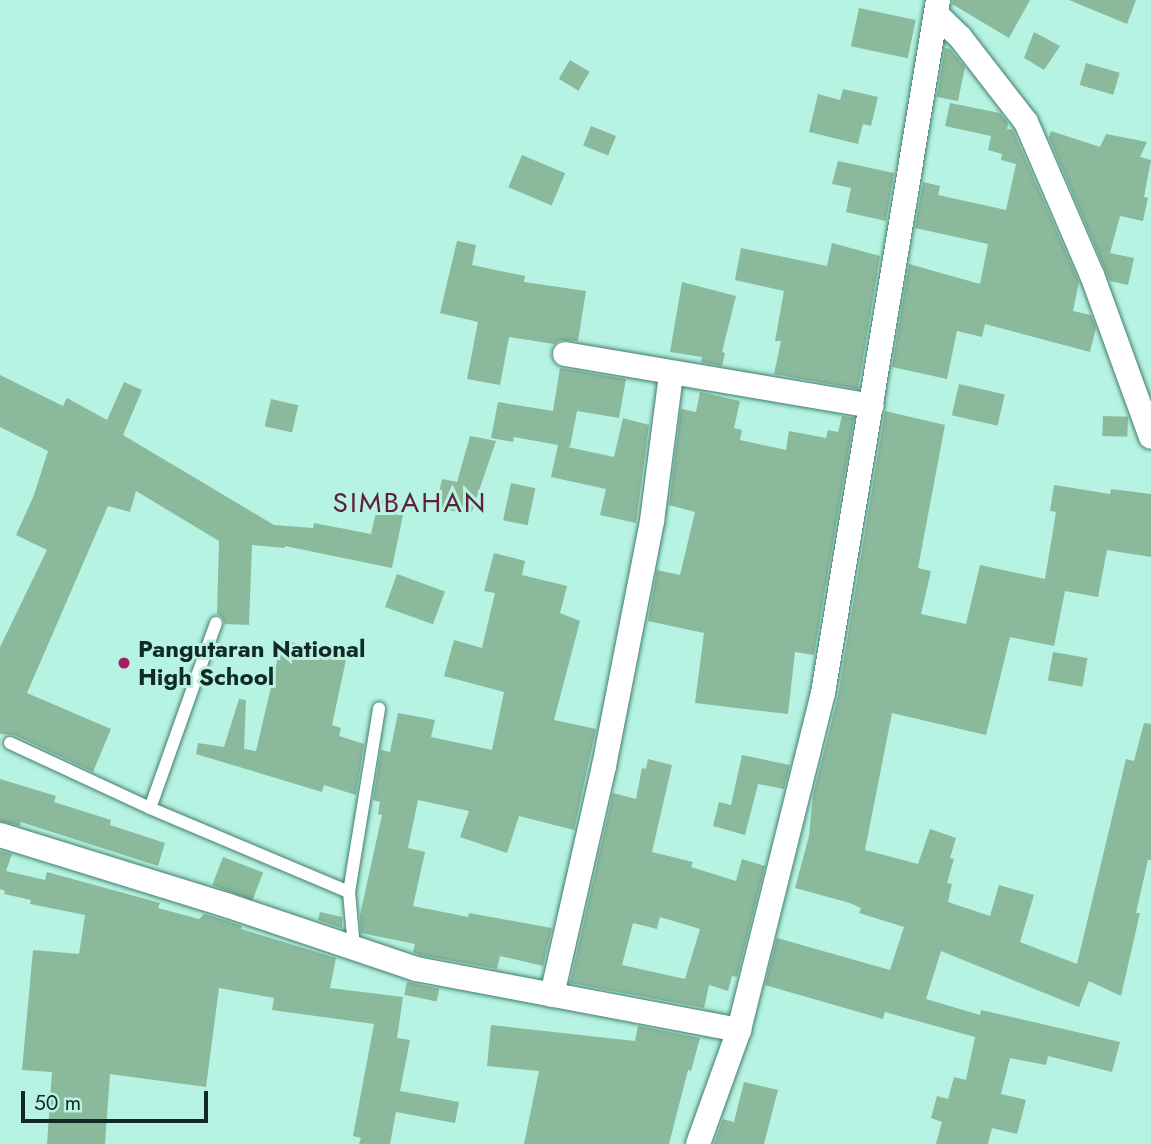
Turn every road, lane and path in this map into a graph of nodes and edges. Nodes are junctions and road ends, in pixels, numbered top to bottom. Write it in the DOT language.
graph roads {
  1 [pos="937,7"];
  2 [pos="565,354"];
  3 [pos="671,373"];
  4 [pos="872,406"];
  5 [pos="1151,437"];
  6 [pos="216,623"];
  7 [pos="379,708"];
  8 [pos="10,743"];
  9 [pos="150,808"];
  10 [pos="0,835"];
  11 [pos="349,892"];
  12 [pos="354,948"];
  13 [pos="552,995"];
  14 [pos="739,1030"];
  15 [pos="698,1144"];
  1 -- 4 [label="street"];
  1 -- 5 [label="street"];
  2 -- 3 [label="street"];
  3 -- 4 [label="street"];
  3 -- 13 [label="street"];
  4 -- 14 [label="street"];
  6 -- 9 [label="lane"];
  7 -- 11 [label="lane"];
  8 -- 9 [label="lane"];
  9 -- 11 [label="lane"];
  10 -- 12 [label="street"];
  11 -- 12 [label="lane"];
  12 -- 13 [label="street"];
  13 -- 14 [label="street"];
  14 -- 15 [label="street"];
}
